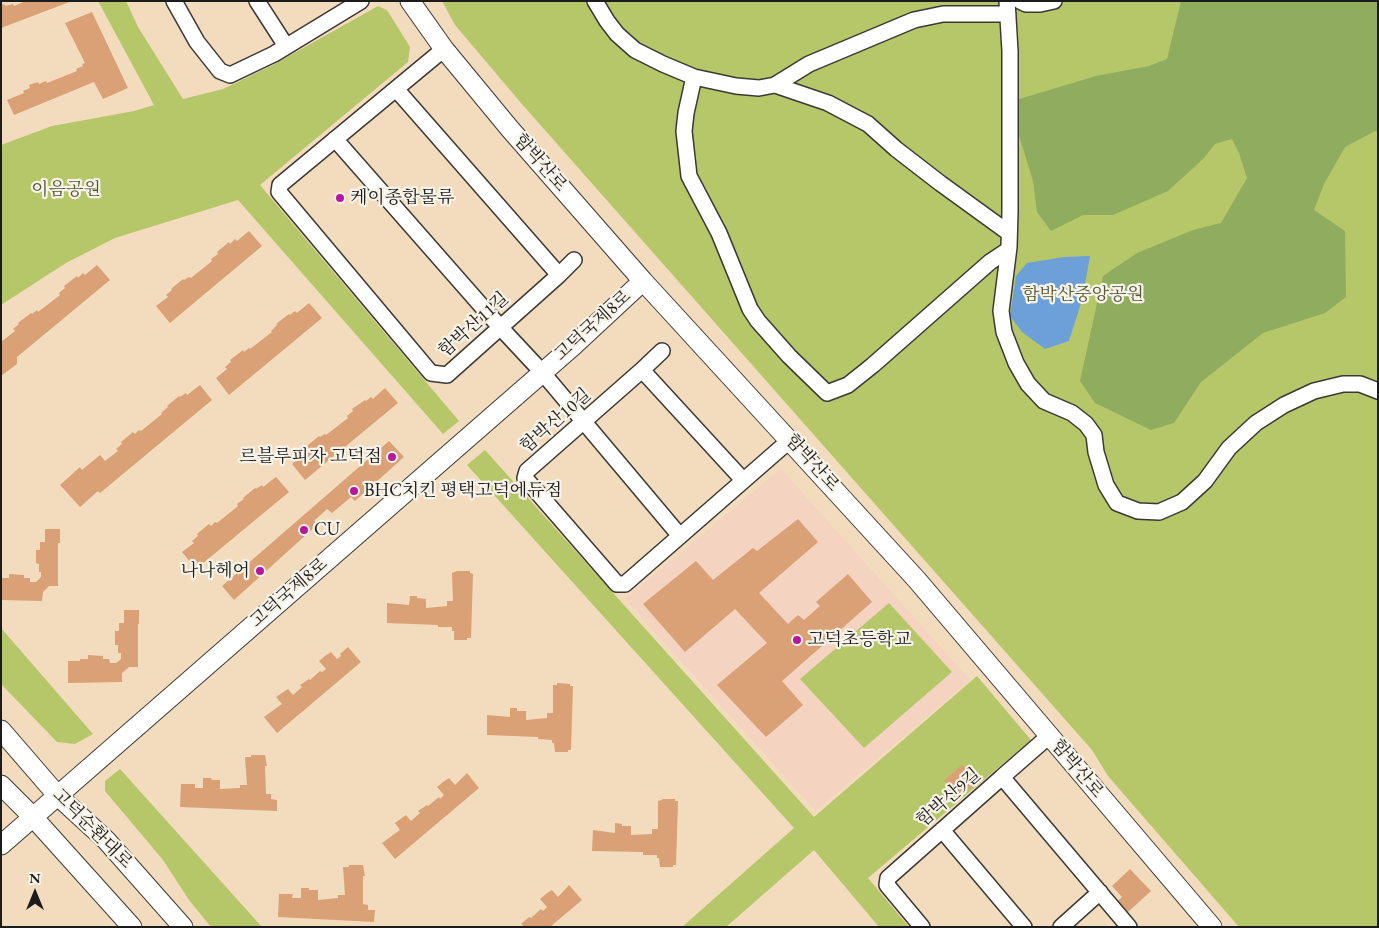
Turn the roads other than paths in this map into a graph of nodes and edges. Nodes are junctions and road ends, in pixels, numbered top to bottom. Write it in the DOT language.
graph roads {
  1 [pos="174,1"];
  2 [pos="257,1"];
  3 [pos="361,1"];
  4 [pos="410,1"];
  5 [pos="596,1"];
  6 [pos="1020,1"];
  7 [pos="1054,1"];
  8 [pos="342,6"];
  9 [pos="1007,7"];
  10 [pos="286,46"];
  11 [pos="444,50"];
  12 [pos="694,77"];
  13 [pos="775,85"];
  14 [pos="396,89"];
  15 [pos="335,139"];
  16 [pos="1009,233"];
  17 [pos="1008,250"];
  18 [pos="574,260"];
  19 [pos="559,274"];
  20 [pos="643,281"];
  21 [pos="500,327"];
  22 [pos="662,351"];
  23 [pos="642,370"];
  24 [pos="542,372"];
  25 [pos="1378,391"];
  26 [pos="584,422"];
  27 [pos="790,440"];
  28 [pos="743,480"];
  29 [pos="680,536"];
  30 [pos="1,730"];
  31 [pos="1049,736"];
  32 [pos="1002,777"];
  33 [pos="1,785"];
  34 [pos="58,796"];
  35 [pos="33,817"];
  36 [pos="942,830"];
  37 [pos="1,845"];
  38 [pos="1100,892"];
  39 [pos="132,927"];
  40 [pos="183,927"];
  41 [pos="922,927"];
  42 [pos="1024,927"];
  43 [pos="1060,927"];
  44 [pos="1129,927"];
  45 [pos="1212,927"];
  1 -- 10 [label="street"];
  2 -- 10 [label="street"];
  3 -- 8 [label="street"];
  4 -- 11 [label="street, 함박산로"];
  5 -- 12 [label="street"];
  6 -- 7 [label="street"];
  8 -- 10 [label="street"];
  9 -- 13 [label="street"];
  9 -- 16 [label="street"];
  11 -- 14 [label="street, 함박산11길"];
  11 -- 20 [label="street, 함박산로"];
  12 -- 13 [label="street"];
  12 -- 17 [label="street"];
  13 -- 16 [label="street"];
  14 -- 15 [label="street, 함박산11길"];
  14 -- 19 [label="street"];
  15 -- 21 [label="street"];
  15 -- 21 [label="street, 함박산11길"];
  16 -- 17 [label="street"];
  17 -- 25 [label="street"];
  18 -- 19 [label="street, 함박산11길"];
  19 -- 21 [label="street, 함박산11길"];
  20 -- 24 [label="street, 고덕국제8로"];
  20 -- 27 [label="street, 함박산로"];
  21 -- 24 [label="street"];
  22 -- 23 [label="street, 함박산10길"];
  23 -- 26 [label="street, 함박산10길"];
  23 -- 28 [label="street"];
  24 -- 26 [label="street"];
  24 -- 34 [label="street, 고덕국제8로"];
  26 -- 29 [label="street"];
  26 -- 29 [label="street, 함박산10길"];
  27 -- 28 [label="street, 함박산10길"];
  27 -- 31 [label="street, 함박산로"];
  28 -- 29 [label="street, 함박산10길"];
  30 -- 34 [label="street, 고덕순환대로"];
  31 -- 32 [label="street"];
  31 -- 45 [label="street, 함박산로"];
  32 -- 36 [label="street, 함박산9길"];
  32 -- 38 [label="street, 함박산9길"];
  33 -- 35 [label="street, 고덕순환대로"];
  34 -- 35 [label="street, 고덕국제8로"];
  34 -- 40 [label="street, 고덕순환대로"];
  35 -- 37 [label="street, 고덕국제8로"];
  35 -- 39 [label="street, 고덕순환대로"];
  36 -- 41 [label="street, 함박산9길"];
  36 -- 42 [label="street"];
  38 -- 43 [label="street"];
  38 -- 44 [label="street, 함박산9길"];
}
